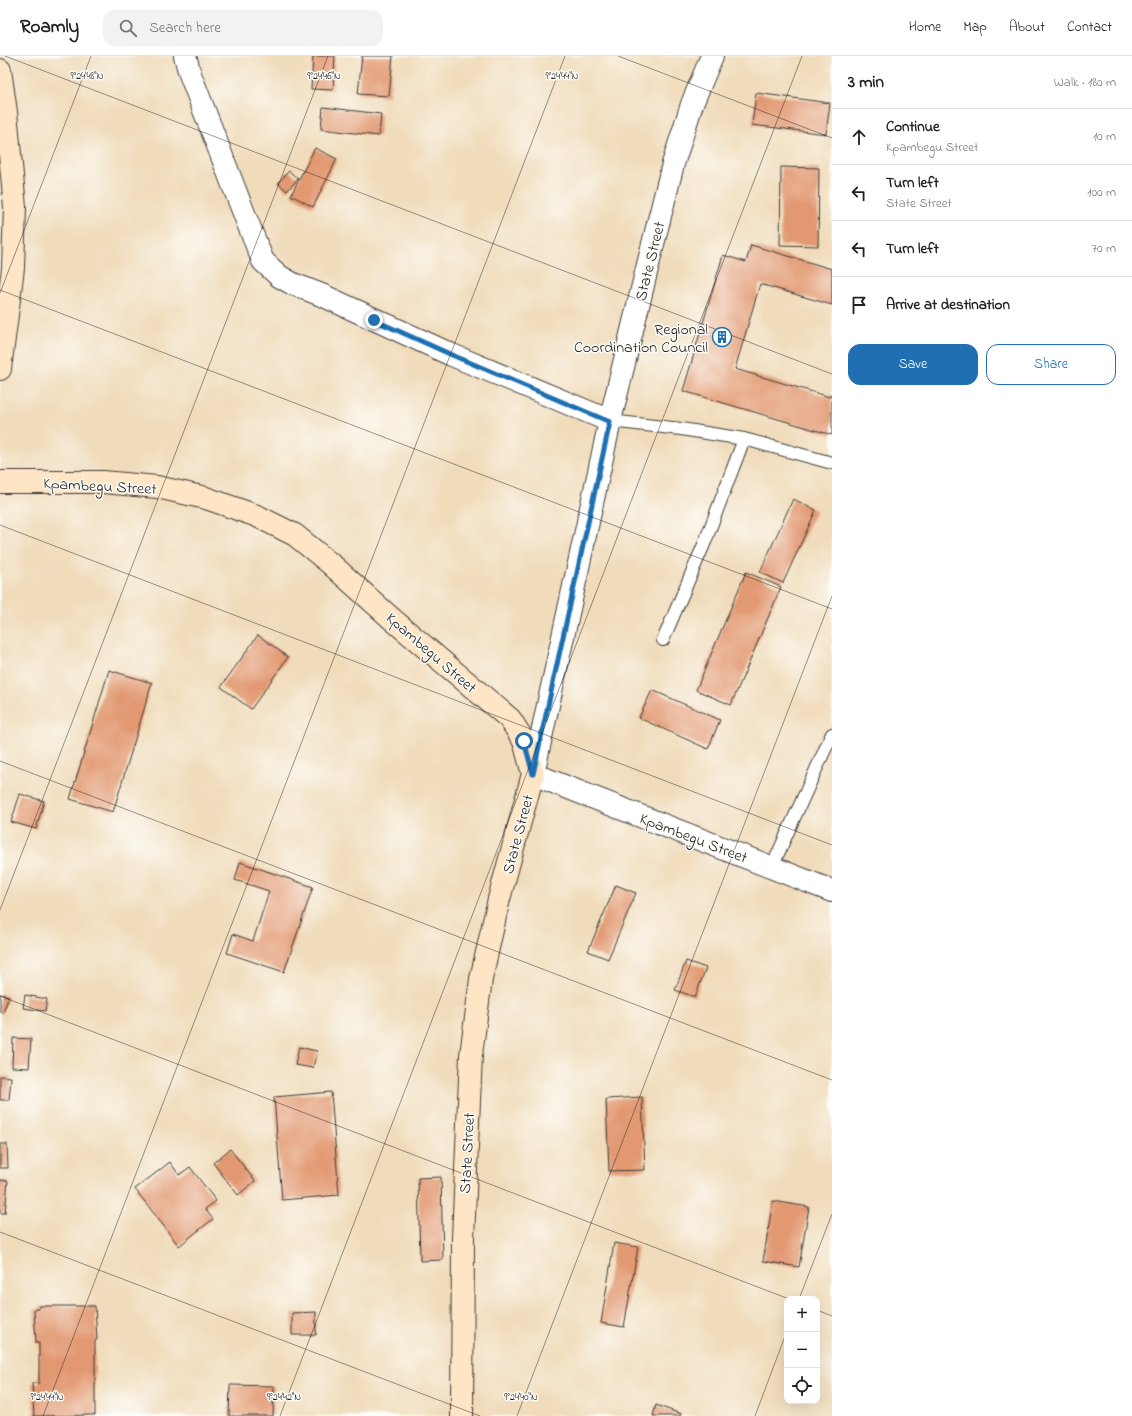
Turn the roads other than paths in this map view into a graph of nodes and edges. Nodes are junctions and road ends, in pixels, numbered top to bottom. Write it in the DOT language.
graph roads {
  1 [pos="185,56"];
  2 [pos="712,56"];
  3 [pos="0,70"];
  4 [pos="0,369"];
  5 [pos="610,422"];
  6 [pos="744,439"];
  7 [pos="832,463"];
  8 [pos="0,482"];
  9 [pos="663,640"];
  10 [pos="832,734"];
  11 [pos="533,774"];
  12 [pos="772,867"];
  13 [pos="832,891"];
  14 [pos="462,1416"];
  1 -- 5 [label="street"];
  2 -- 5 [label="street, State Street"];
  3 -- 4 [label="street"];
  5 -- 6 [label="lane"];
  5 -- 11 [label="street, State Street"];
  6 -- 7 [label="lane"];
  6 -- 9 [label="lane"];
  8 -- 11 [label="street, Kpambegu Street"];
  10 -- 12 [label="lane"];
  11 -- 12 [label="street, Kpambegu Street"];
  11 -- 14 [label="street, State Street"];
  12 -- 13 [label="street, Kpambegu Street"];
}
